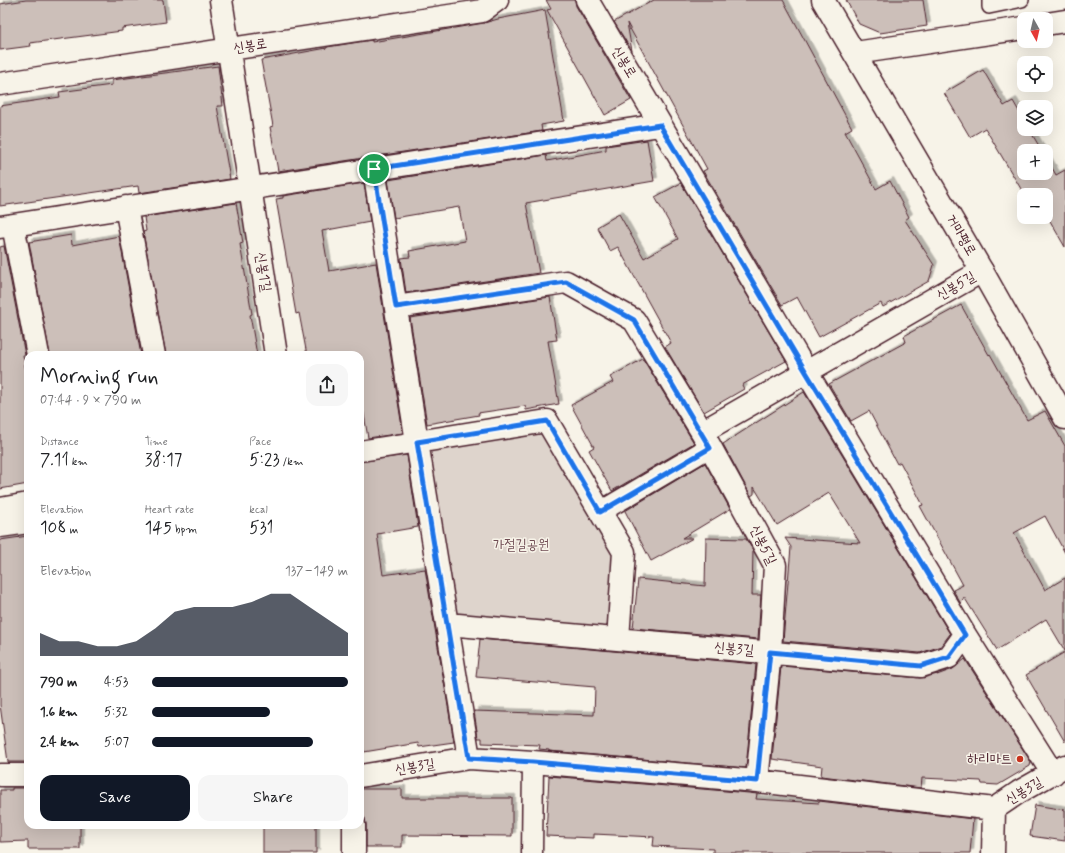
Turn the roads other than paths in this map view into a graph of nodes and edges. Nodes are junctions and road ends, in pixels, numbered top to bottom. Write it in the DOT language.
graph roads {
  1 [pos="222,0"];
  2 [pos="497,0"];
  3 [pos="587,0"];
  4 [pos="823,0"];
  5 [pos="989,0"];
  6 [pos="1022,0"];
  7 [pos="1065,21"];
  8 [pos="1053,23"];
  9 [pos="1017,29"];
  10 [pos="230,49"];
  11 [pos="855,53"];
  12 [pos="0,84"];
  13 [pos="660,125"];
  14 [pos="374,169"];
  15 [pos="251,188"];
  16 [pos="126,207"];
  17 [pos="7,226"];
  18 [pos="982,271"];
  19 [pos="396,307"];
  20 [pos="37,351"];
  21 [pos="153,351"];
  22 [pos="275,351"];
  23 [pos="806,372"];
  24 [pos="1065,418"];
  25 [pos="706,440"];
  26 [pos="417,442"];
  27 [pos="364,450"];
  28 [pos="24,504"];
  29 [pos="0,508"];
  30 [pos="600,512"];
  31 [pos="24,523"];
  32 [pos="0,526"];
  33 [pos="447,624"];
  34 [pos="965,635"];
  35 [pos="618,639"];
  36 [pos="770,652"];
  37 [pos="469,758"];
  38 [pos="533,762"];
  39 [pos="1059,770"];
  40 [pos="0,775"];
  41 [pos="364,775"];
  42 [pos="24,776"];
  43 [pos="757,781"];
  44 [pos="994,809"];
  45 [pos="354,829"];
  46 [pos="354,853"];
  47 [pos="532,853"];
  48 [pos="993,853"];
  1 -- 10 [label="street, 신봉1길"];
  2 -- 10 [label="street, 신봉로"];
  3 -- 13 [label="street, 신봉로"];
  4 -- 11 [label="street, 거마평로"];
  5 -- 6 [label="lane"];
  7 -- 8 [label="street"];
  9 -- 11 [label="street"];
  10 -- 12 [label="street, 신봉로"];
  10 -- 15 [label="street, 신봉1길"];
  11 -- 18 [label="street, 거마평로"];
  13 -- 14 [label="street"];
  13 -- 23 [label="street"];
  14 -- 15 [label="street"];
  14 -- 19 [label="street"];
  15 -- 16 [label="street"];
  15 -- 22 [label="street, 신봉1길"];
  16 -- 17 [label="street"];
  16 -- 21 [label="street"];
  17 -- 20 [label="street"];
  18 -- 23 [label="street, 신봉5길"];
  18 -- 24 [label="street, 거마평로"];
  19 -- 25 [label="street, 신봉5길"];
  19 -- 26 [label="street"];
  23 -- 25 [label="street, 신봉5길"];
  23 -- 34 [label="street"];
  25 -- 30 [label="street, 신봉5길"];
  25 -- 36 [label="street, 신봉5길"];
  26 -- 27 [label="street"];
  26 -- 30 [label="street"];
  26 -- 33 [label="street"];
  28 -- 29 [label="street"];
  30 -- 35 [label="street"];
  31 -- 32 [label="street"];
  33 -- 35 [label="street, 신봉3길"];
  33 -- 37 [label="street"];
  34 -- 36 [label="street, 신봉3길"];
  34 -- 39 [label="street, 신봉3길"];
  35 -- 36 [label="street, 신봉3길"];
  36 -- 43 [label="street, 신봉5길"];
  37 -- 38 [label="street, 신봉3길"];
  37 -- 41 [label="street, 신봉3길"];
  38 -- 43 [label="street, 신봉3길"];
  38 -- 47 [label="street"];
  39 -- 44 [label="street, 신봉3길"];
  40 -- 42 [label="street"];
  43 -- 44 [label="street, 신봉3길"];
  44 -- 48 [label="street"];
  45 -- 46 [label="street"];
}
